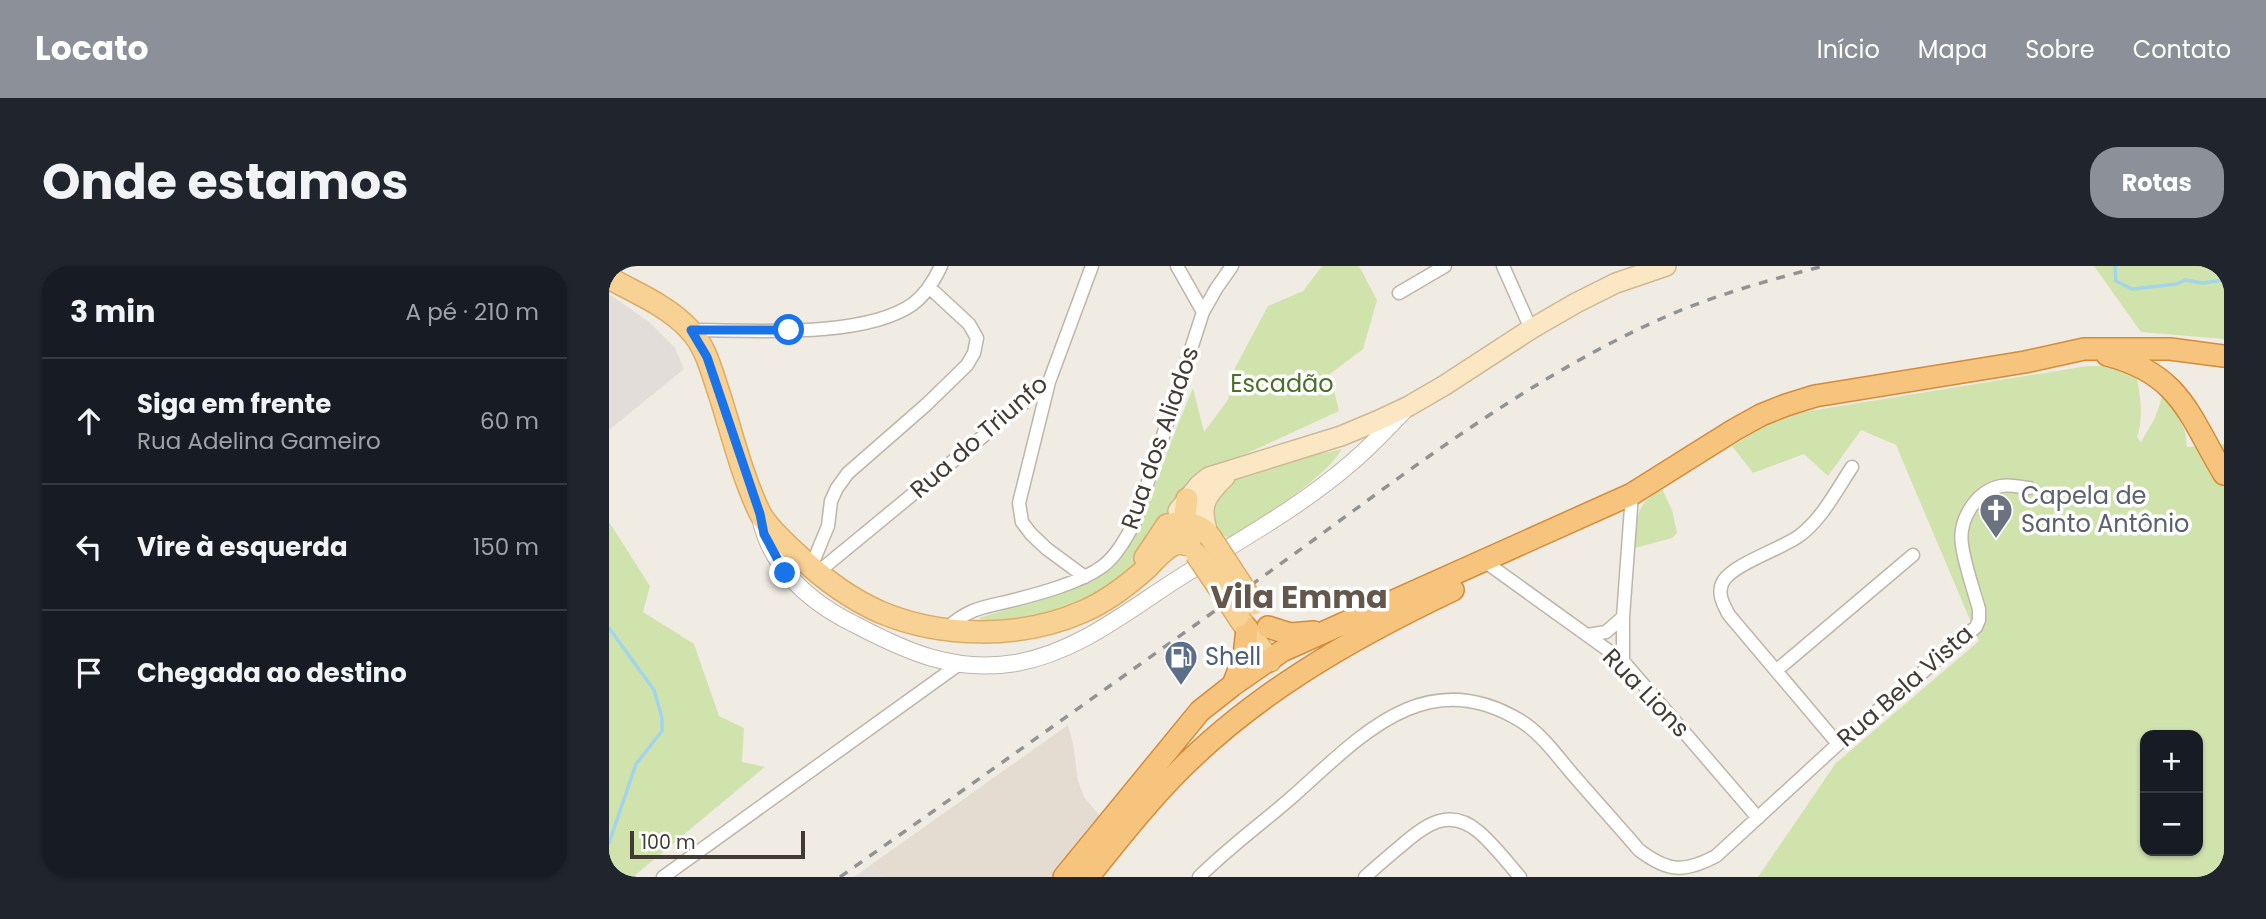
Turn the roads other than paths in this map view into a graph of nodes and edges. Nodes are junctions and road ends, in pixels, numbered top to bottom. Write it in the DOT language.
graph roads {
  1 [pos="941,266"];
  2 [pos="1092,266"];
  3 [pos="1177,266"];
  4 [pos="1232,266"];
  5 [pos="1445,266"];
  6 [pos="1503,266"];
  7 [pos="1665,266"];
  8 [pos="609,278"];
  9 [pos="930,288"];
  10 [pos="1399,293"];
  11 [pos="1203,312"];
  12 [pos="1531,329"];
  13 [pos="691,330"];
  14 [pos="2084,349"];
  15 [pos="2187,351"];
  16 [pos="2224,356"];
  17 [pos="1049,382"];
  18 [pos="2171,387"];
  19 [pos="1409,406"];
  20 [pos="1852,467"];
  21 [pos="1238,469"];
  22 [pos="2224,474"];
  23 [pos="2029,488"];
  24 [pos="1187,499"];
  25 [pos="1632,499"];
  26 [pos="760,514"];
  27 [pos="1175,524"];
  28 [pos="1201,543"];
  29 [pos="1913,555"];
  30 [pos="1490,565"];
  31 [pos="814,570"];
  32 [pos="1085,577"];
  33 [pos="1125,586"];
  34 [pos="1623,617"];
  35 [pos="1252,619"];
  36 [pos="946,629"];
  37 [pos="1327,630"];
  38 [pos="1588,635"];
  39 [pos="1276,658"];
  40 [pos="1623,661"];
  41 [pos="958,665"];
  42 [pos="1307,668"];
  43 [pos="1777,670"];
  44 [pos="1233,685"];
  45 [pos="1260,701"];
  46 [pos="1200,711"];
  47 [pos="1838,744"];
  48 [pos="1201,750"];
  49 [pos="1758,818"];
  50 [pos="663,877"];
  51 [pos="1064,877"];
  52 [pos="1088,877"];
  53 [pos="1199,877"];
  54 [pos="1364,877"];
  55 [pos="1520,877"];
  1 -- 9 [label="street"];
  2 -- 17 [label="street, Rua do Triunfo"];
  3 -- 11 [label="street"];
  4 -- 11 [label="street, Rua dos Aliados"];
  5 -- 10 [label="street"];
  6 -- 12 [label="street"];
  7 -- 12 [label="main road"];
  8 -- 13 [label="main road"];
  9 -- 13 [label="street"];
  9 -- 31 [label="street"];
  11 -- 32 [label="street, Rua dos Aliados"];
  12 -- 19 [label="main road"];
  13 -- 26 [label="main road"];
  14 -- 15 [label="highway"];
  14 -- 18 [label="highway"];
  14 -- 25 [label="highway"];
  15 -- 16 [label="highway"];
  15 -- 18 [label="highway"];
  17 -- 31 [label="street, Rua do Triunfo"];
  17 -- 32 [label="street"];
  18 -- 22 [label="highway"];
  19 -- 21 [label="main road"];
  19 -- 41 [label="street"];
  20 -- 43 [label="street"];
  21 -- 24 [label="main road"];
  21 -- 28 [label="main road"];
  23 -- 47 [label="street, Rua Bela Vista"];
  24 -- 27 [label="main road"];
  25 -- 30 [label="highway"];
  25 -- 34 [label="street"];
  26 -- 31 [label="main road"];
  26 -- 41 [label="street"];
  27 -- 28 [label="main road"];
  27 -- 33 [label="main road"];
  28 -- 33 [label="main road"];
  28 -- 35 [label="main road, bridge"];
  29 -- 43 [label="street"];
  30 -- 37 [label="highway"];
  30 -- 38 [label="street, Rua Lions"];
  30 -- 42 [label="highway"];
  31 -- 36 [label="main road"];
  32 -- 36 [label="street, Rua dos Aliados"];
  33 -- 36 [label="main road"];
  34 -- 38 [label="street"];
  34 -- 40 [label="street"];
  35 -- 37 [label="highway"];
  35 -- 39 [label="main road"];
  35 -- 44 [label="highway"];
  37 -- 39 [label="highway"];
  38 -- 40 [label="street, Rua Lions"];
  39 -- 42 [label="highway"];
  39 -- 44 [label="highway"];
  39 -- 45 [label="highway"];
  40 -- 49 [label="street, Rua Lions"];
  41 -- 50 [label="street"];
  42 -- 45 [label="highway"];
  43 -- 47 [label="street"];
  44 -- 46 [label="highway"];
  45 -- 48 [label="highway"];
  46 -- 48 [label="highway"];
  46 -- 51 [label="highway"];
  47 -- 49 [label="street, Rua Bela Vista"];
  48 -- 52 [label="highway"];
  49 -- 53 [label="street, Rua Bela Vista"];
  54 -- 55 [label="street"];
}
